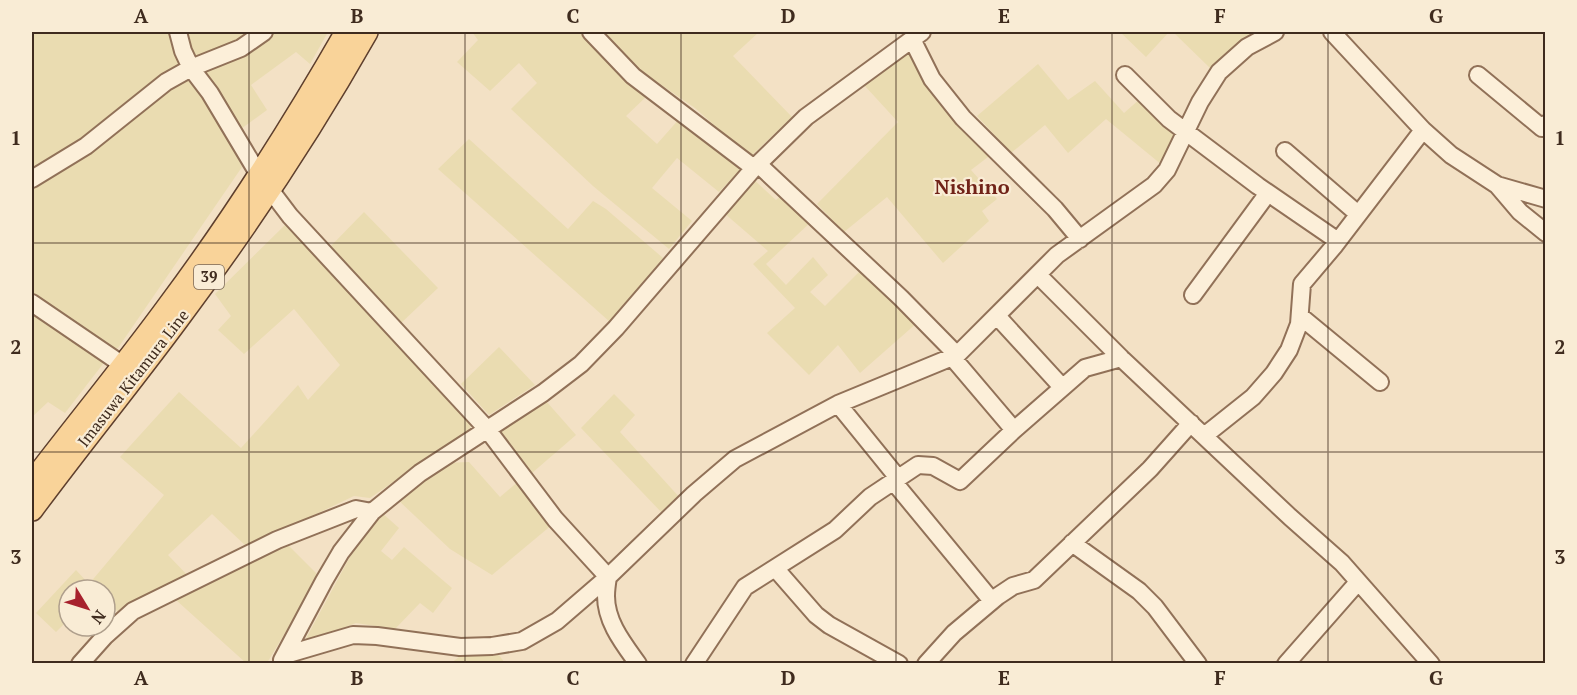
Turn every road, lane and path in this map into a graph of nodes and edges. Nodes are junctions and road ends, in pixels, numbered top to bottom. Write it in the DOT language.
graph roads {
  1 [pos="178,32"];
  2 [pos="264,32"];
  3 [pos="346,32"];
  4 [pos="367,32"];
  5 [pos="591,32"];
  6 [pos="1275,32"];
  7 [pos="1332,32"];
  8 [pos="917,35"];
  9 [pos="191,68"];
  10 [pos="1125,75"];
  11 [pos="1478,75"];
  12 [pos="1545,124"];
  13 [pos="1423,130"];
  14 [pos="1186,131"];
  15 [pos="1285,151"];
  16 [pos="756,166"];
  17 [pos="32,179"];
  18 [pos="264,182"];
  19 [pos="1497,184"];
  20 [pos="1268,193"];
  21 [pos="1545,199"];
  22 [pos="1358,214"];
  23 [pos="1545,233"];
  24 [pos="1080,239"];
  25 [pos="1338,241"];
  26 [pos="1038,275"];
  27 [pos="1193,295"];
  28 [pos="32,303"];
  29 [pos="997,316"];
  30 [pos="1300,316"];
  31 [pos="955,356"];
  32 [pos="1121,358"];
  33 [pos="123,365"];
  34 [pos="1380,382"];
  35 [pos="1062,387"];
  36 [pos="838,404"];
  37 [pos="1191,423"];
  38 [pos="487,429"];
  39 [pos="1014,430"];
  40 [pos="1204,436"];
  41 [pos="896,480"];
  42 [pos="32,482"];
  43 [pos="32,510"];
  44 [pos="372,512"];
  45 [pos="1072,543"];
  46 [pos="775,568"];
  47 [pos="608,577"];
  48 [pos="1358,582"];
  49 [pos="992,601"];
  50 [pos="283,659"];
  51 [pos="80,663"];
  52 [pos="638,663"];
  53 [pos="694,663"];
  54 [pos="899,663"];
  55 [pos="927,663"];
  56 [pos="1198,663"];
  57 [pos="1286,663"];
  58 [pos="1431,663"];
  1 -- 9 [label="street"];
  2 -- 9 [label="street"];
  3 -- 18 [label="main road, Imasuwa Kitamura Line / 39"];
  4 -- 18 [label="main road, Imasuwa Kitamura Line / 39"];
  5 -- 16 [label="street"];
  6 -- 14 [label="street"];
  7 -- 13 [label="street"];
  8 -- 16 [label="street"];
  8 -- 24 [label="street"];
  9 -- 17 [label="street"];
  9 -- 18 [label="street"];
  10 -- 14 [label="street"];
  11 -- 12 [label="street"];
  13 -- 19 [label="street"];
  13 -- 22 [label="street"];
  14 -- 20 [label="street"];
  14 -- 24 [label="street"];
  15 -- 22 [label="street"];
  16 -- 31 [label="street"];
  16 -- 38 [label="street"];
  18 -- 33 [label="main road, Imasuwa Kitamura Line / 39"];
  18 -- 38 [label="street"];
  18 -- 43 [label="main road, Imasuwa Kitamura Line / 39"];
  19 -- 21 [label="street"];
  19 -- 23 [label="street"];
  20 -- 25 [label="street"];
  20 -- 27 [label="street"];
  22 -- 25 [label="street"];
  24 -- 26 [label="street"];
  25 -- 30 [label="street"];
  26 -- 29 [label="street"];
  26 -- 32 [label="street"];
  28 -- 33 [label="street"];
  29 -- 31 [label="street"];
  29 -- 35 [label="street"];
  30 -- 34 [label="street"];
  30 -- 40 [label="street"];
  31 -- 36 [label="street"];
  31 -- 39 [label="street"];
  32 -- 35 [label="street"];
  32 -- 37 [label="street"];
  33 -- 42 [label="main road, Imasuwa Kitamura Line / 39"];
  35 -- 39 [label="street"];
  36 -- 41 [label="street"];
  36 -- 47 [label="street"];
  37 -- 40 [label="street"];
  37 -- 45 [label="street"];
  38 -- 44 [label="street"];
  38 -- 47 [label="street"];
  39 -- 41 [label="street"];
  40 -- 48 [label="street"];
  41 -- 46 [label="street"];
  41 -- 49 [label="street"];
  44 -- 50 [label="street"];
  44 -- 51 [label="street"];
  45 -- 49 [label="street"];
  45 -- 56 [label="street"];
  46 -- 53 [label="street"];
  46 -- 54 [label="street"];
  47 -- 50 [label="street"];
  47 -- 52 [label="street"];
  48 -- 57 [label="street"];
  48 -- 58 [label="street"];
  49 -- 55 [label="street"];
}
